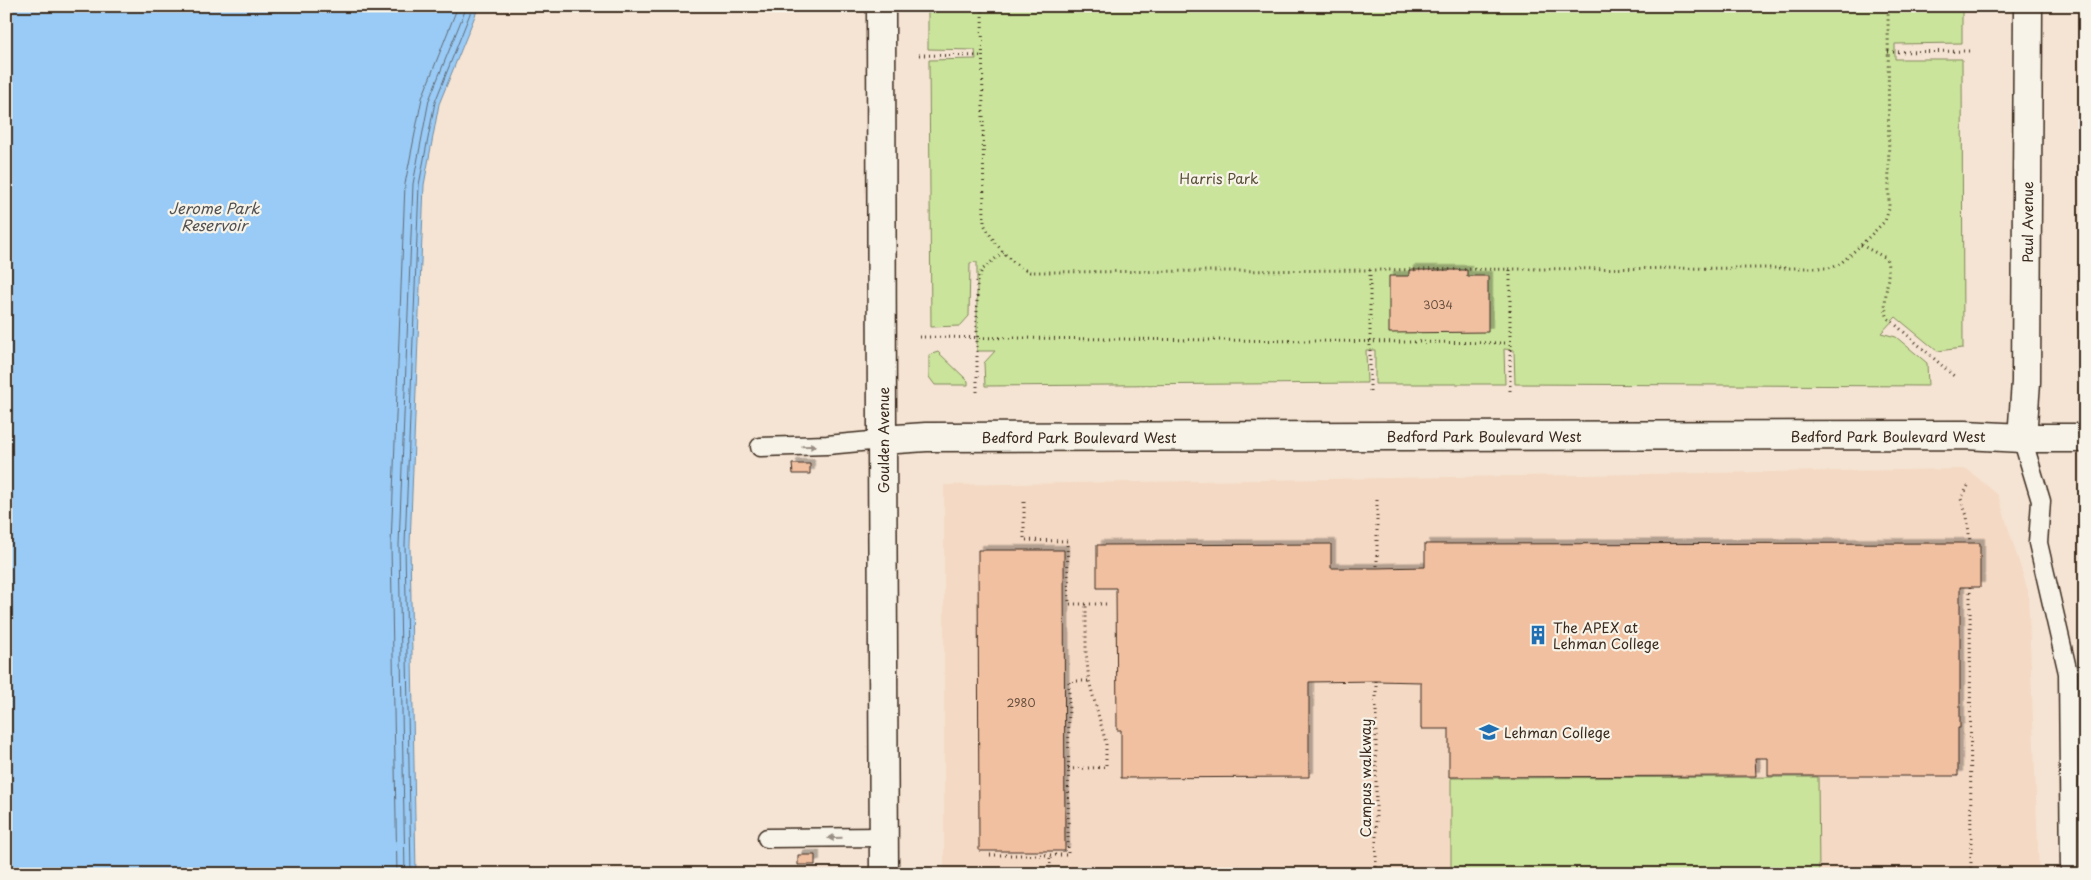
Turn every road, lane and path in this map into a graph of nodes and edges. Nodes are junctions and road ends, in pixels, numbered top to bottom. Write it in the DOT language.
graph roads {
  1 [pos="881,6"];
  2 [pos="982,6"];
  3 [pos="1888,6"];
  4 [pos="2028,6"];
  5 [pos="1970,51"];
  6 [pos="1888,52"];
  7 [pos="919,55"];
  8 [pos="982,56"];
  9 [pos="1861,244"];
  10 [pos="1004,252"];
  11 [pos="1510,268"];
  12 [pos="1370,270"];
  13 [pos="919,337"];
  14 [pos="977,337"];
  15 [pos="1370,342"];
  16 [pos="1510,343"];
  17 [pos="1955,377"];
  18 [pos="1370,391"];
  19 [pos="1510,391"];
  20 [pos="977,392"];
  21 [pos="2022,438"];
  22 [pos="2085,438"];
  23 [pos="882,440"];
  24 [pos="760,447"];
  25 [pos="1968,486"];
  26 [pos="1377,500"];
  27 [pos="1024,502"];
  28 [pos="1970,543"];
  29 [pos="1378,568"];
  30 [pos="1970,587"];
  31 [pos="1086,604"];
  32 [pos="1106,604"];
  33 [pos="1089,681"];
  34 [pos="1376,681"];
  35 [pos="1068,768"];
  36 [pos="766,838"];
  37 [pos="884,838"];
  38 [pos="990,855"];
  39 [pos="1050,855"];
  40 [pos="884,874"];
  41 [pos="1050,874"];
  42 [pos="1376,874"];
  43 [pos="1971,874"];
  44 [pos="2070,874"];
  1 -- 23 [label="street, Goulden Avenue"];
  2 -- 8 [label="path"];
  3 -- 6 [label="path"];
  4 -- 21 [label="street, Paul Avenue"];
  5 -- 6 [label="path"];
  6 -- 9 [label="path"];
  7 -- 8 [label="path"];
  8 -- 10 [label="path"];
  9 -- 11 [label="path"];
  9 -- 17 [label="path"];
  10 -- 12 [label="path"];
  10 -- 14 [label="path"];
  11 -- 12 [label="path"];
  11 -- 16 [label="path"];
  12 -- 15 [label="path"];
  13 -- 14 [label="path"];
  14 -- 15 [label="path"];
  14 -- 20 [label="path"];
  15 -- 16 [label="path"];
  15 -- 18 [label="path"];
  16 -- 19 [label="path"];
  21 -- 22 [label="street, Bedford Park Boulevard West"];
  21 -- 23 [label="street, Bedford Park Boulevard West"];
  21 -- 44 [label="lane"];
  24 -- 23 [label="lane, one-way"];
  23 -- 37 [label="street, Goulden Avenue"];
  25 -- 28 [label="path"];
  26 -- 29 [label="path"];
  27 -- 31 [label="path"];
  30 -- 43 [label="path"];
  31 -- 32 [label="path"];
  31 -- 33 [label="path"];
  33 -- 35 [label="path"];
  33 -- 35 [label="path"];
  34 -- 42 [label="path, Campus walkway"];
  35 -- 39 [label="path"];
  37 -- 36 [label="lane, one-way"];
  37 -- 40 [label="street, Goulden Avenue"];
  38 -- 39 [label="path"];
  39 -- 41 [label="path"];
}
